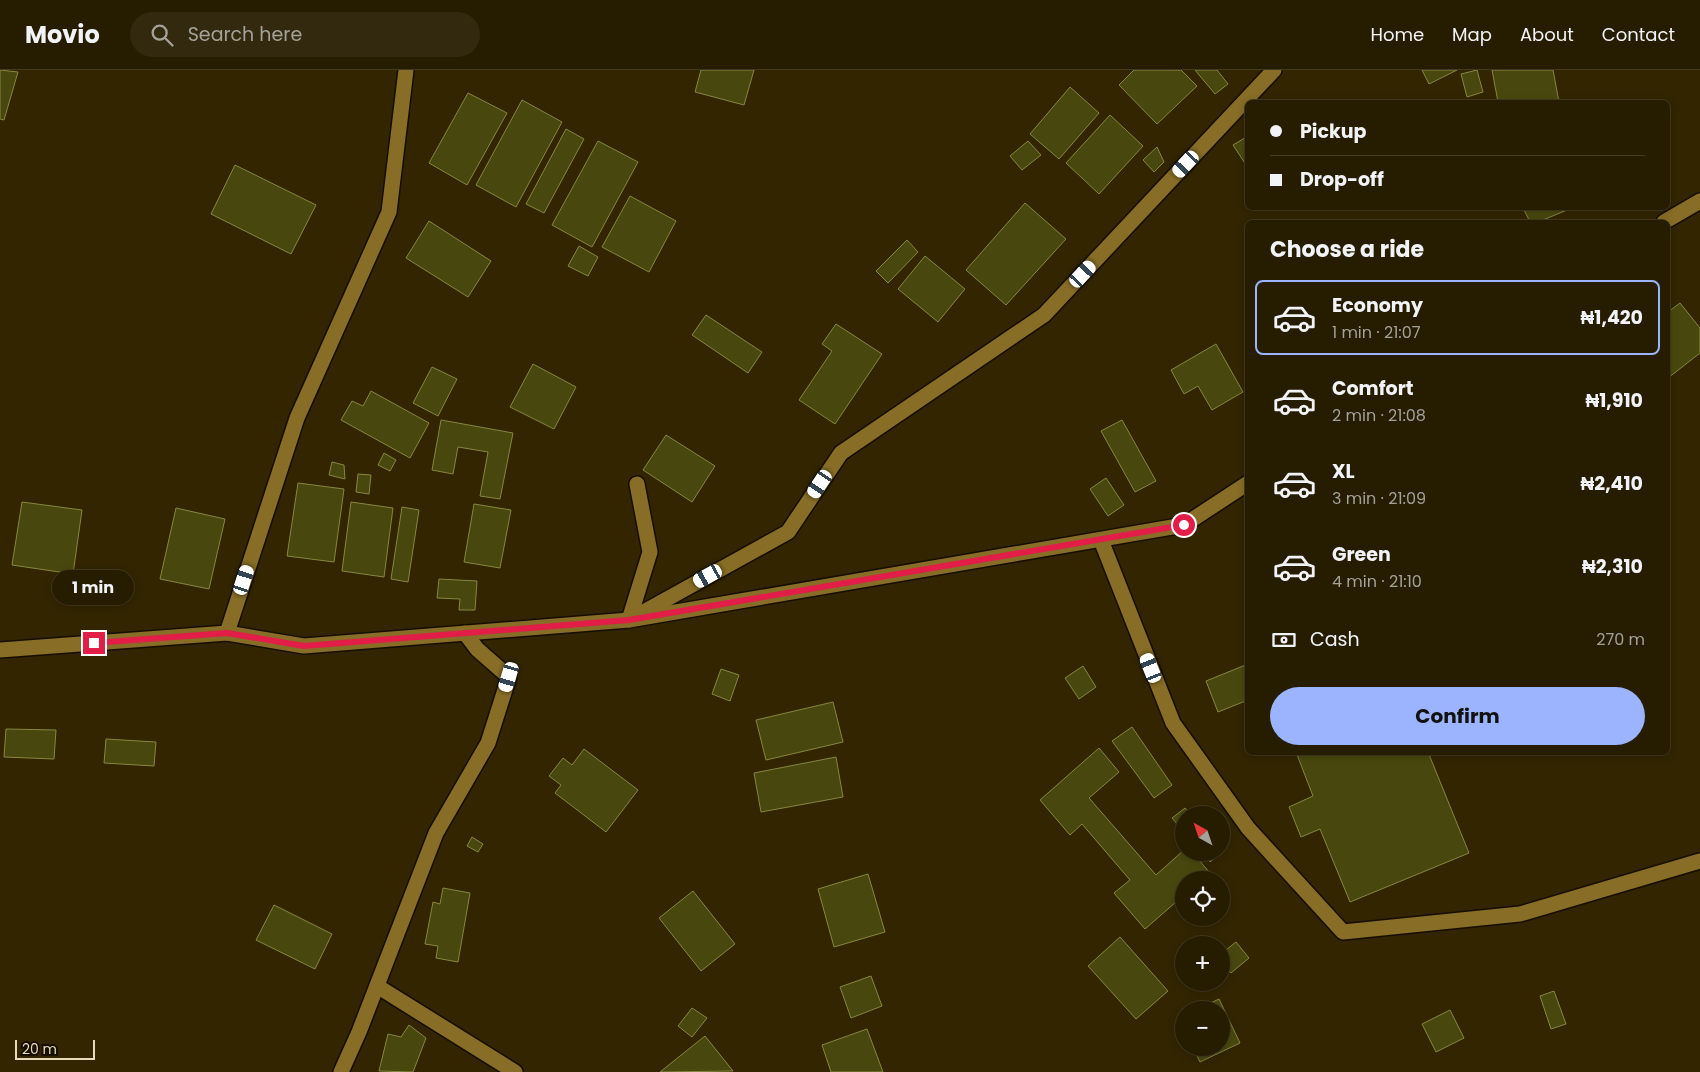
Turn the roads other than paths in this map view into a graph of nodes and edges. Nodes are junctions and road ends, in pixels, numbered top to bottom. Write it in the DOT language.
graph roads {
  1 [pos="406,70"];
  2 [pos="1274,70"];
  3 [pos="1246,100"];
  4 [pos="1245,101"];
  5 [pos="1700,201"];
  6 [pos="1667,220"];
  7 [pos="636,484"];
  8 [pos="1245,485"];
  9 [pos="1101,540"];
  10 [pos="629,620"];
  11 [pos="227,633"];
  12 [pos="465,634"];
  13 [pos="0,650"];
  14 [pos="1700,861"];
  15 [pos="377,986"];
  16 [pos="341,1072"];
  17 [pos="515,1072"];
  1 -- 11 [label="street"];
  2 -- 3 [label="street"];
  4 -- 10 [label="street"];
  5 -- 6 [label="street"];
  7 -- 10 [label="street"];
  8 -- 9 [label="street"];
  9 -- 10 [label="street"];
  9 -- 14 [label="street"];
  10 -- 12 [label="street"];
  11 -- 12 [label="street"];
  11 -- 13 [label="street"];
  12 -- 15 [label="street"];
  15 -- 16 [label="street"];
  15 -- 17 [label="street"];
}
